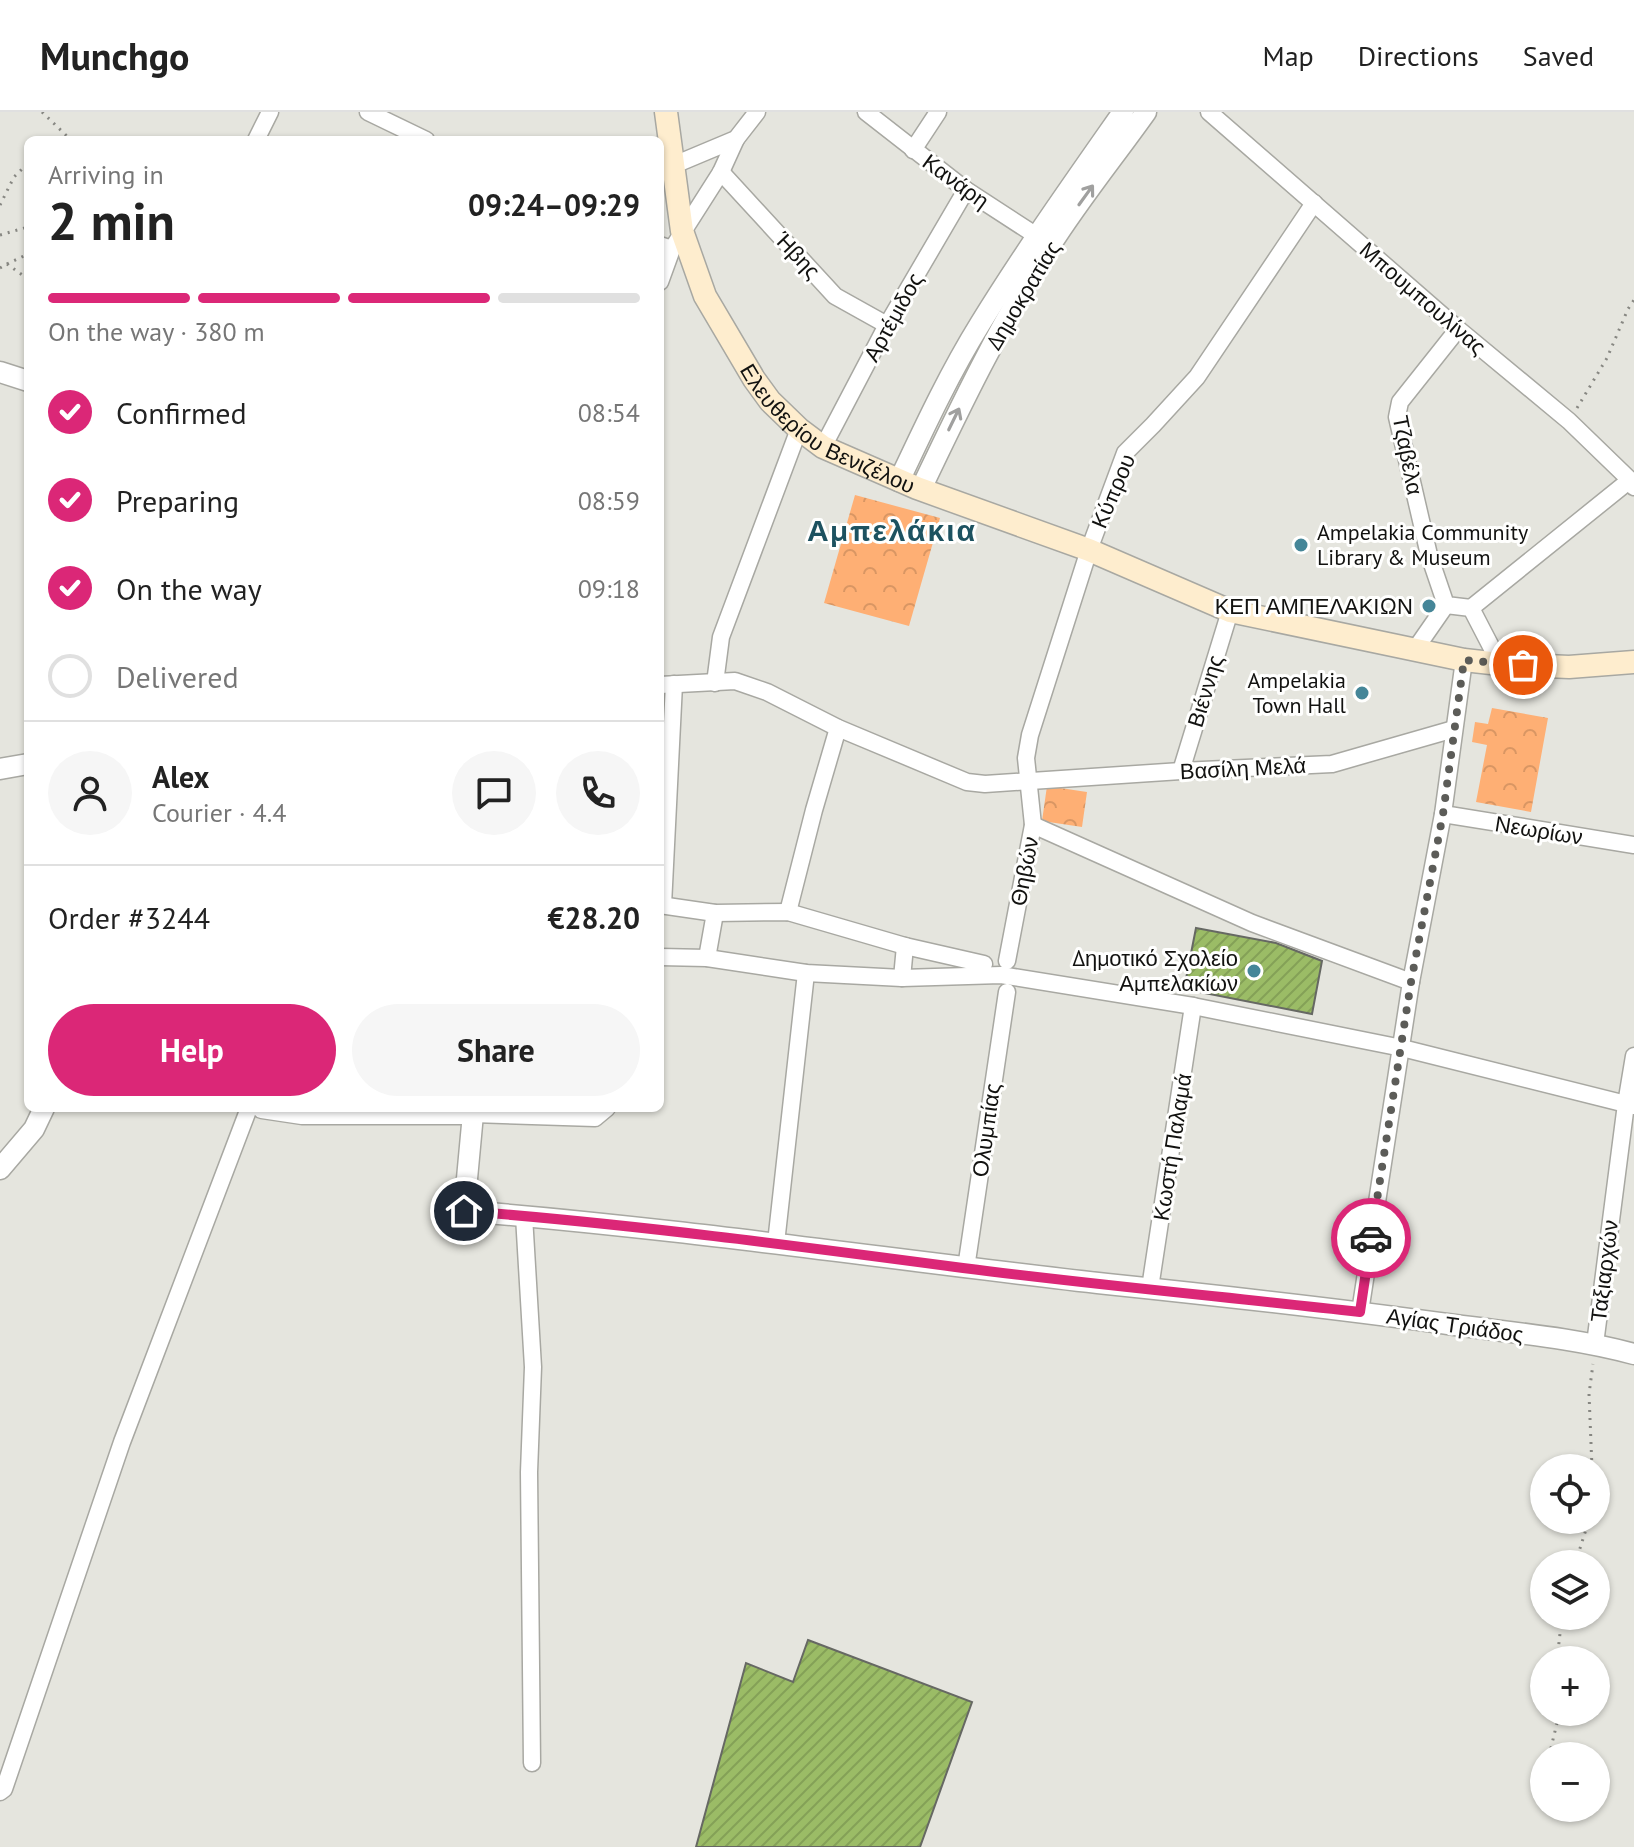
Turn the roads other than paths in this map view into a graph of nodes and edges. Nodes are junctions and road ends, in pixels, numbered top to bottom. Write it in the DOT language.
graph roads {
  1 [pos="270,112"];
  2 [pos="368,112"];
  3 [pos="666,112"];
  4 [pos="757,112"];
  5 [pos="866,112"];
  6 [pos="938,112"];
  7 [pos="1123,112"];
  8 [pos="1146,112"];
  9 [pos="1209,112"];
  10 [pos="258,136"];
  11 [pos="418,136"];
  12 [pos="736,139"];
  13 [pos="913,150"];
  14 [pos="667,170"];
  15 [pos="721,172"];
  16 [pos="966,190"];
  17 [pos="1314,203"];
  18 [pos="1044,241"];
  19 [pos="671,242"];
  20 [pos="664,267"];
  21 [pos="887,325"];
  22 [pos="1458,329"];
  23 [pos="0,372"];
  24 [pos="24,380"];
  25 [pos="799,429"];
  26 [pos="823,447"];
  27 [pos="899,481"];
  28 [pos="1632,484"];
  29 [pos="921,489"];
  30 [pos="1089,550"];
  31 [pos="1446,605"];
  32 [pos="1471,608"];
  33 [pos="1230,611"];
  34 [pos="1414,651"];
  35 [pos="1464,660"];
  36 [pos="1634,662"];
  37 [pos="1500,664"];
  38 [pos="715,683"];
  39 [pos="667,684"];
  40 [pos="838,728"];
  41 [pos="1454,729"];
  42 [pos="24,765"];
  43 [pos="0,769"];
  44 [pos="1181,771"];
  45 [pos="1028,781"];
  46 [pos="664,794"];
  47 [pos="1443,814"];
  48 [pos="1033,825"];
  49 [pos="1634,845"];
  50 [pos="664,905"];
  51 [pos="788,912"];
  52 [pos="715,913"];
  53 [pos="905,946"];
  54 [pos="664,957"];
  55 [pos="707,958"];
  56 [pos="1007,961"];
  57 [pos="984,964"];
  58 [pos="806,973"];
  59 [pos="902,978"];
  60 [pos="1411,982"];
  61 [pos="1007,992"];
  62 [pos="1193,1006"];
  63 [pos="1402,1048"];
  64 [pos="1634,1056"];
  65 [pos="1630,1105"];
  66 [pos="42,1112"];
  67 [pos="247,1112"];
  68 [pos="289,1112"];
  69 [pos="416,1112"];
  70 [pos="473,1112"];
  71 [pos="490,1112"];
  72 [pos="602,1112"];
  73 [pos="0,1169"];
  74 [pos="524,1216"];
  75 [pos="776,1243"];
  76 [pos="966,1268"];
  77 [pos="1150,1288"];
  78 [pos="1360,1312"];
  79 [pos="1595,1344"];
  80 [pos="1634,1354"];
  81 [pos="532,1763"];
  82 [pos="0,1792"];
  1 -- 10 [label="street"];
  2 -- 11 [label="street"];
  3 -- 14 [label="main road, Ελευθερίου Βενιζέλου"];
  4 -- 12 [label="street"];
  5 -- 13 [label="street, Κανάρη"];
  6 -- 13 [label="street"];
  7 -- 18 [label="street, Δημοκρατίας"];
  18 -- 8 [label="street, Δημοκρατίας, one-way"];
  9 -- 17 [label="street, Μπουμπουλίνας"];
  12 -- 14 [label="street"];
  12 -- 15 [label="street"];
  13 -- 16 [label="street, Κανάρη"];
  14 -- 19 [label="main road, Ελευθερίου Βενιζέλου"];
  15 -- 19 [label="street"];
  15 -- 21 [label="street, Ήβης"];
  16 -- 18 [label="street, Κανάρη"];
  16 -- 21 [label="street, Αρτέμιδος"];
  17 -- 22 [label="street, Μπουμπουλίνας"];
  17 -- 30 [label="street, Κύπρου"];
  18 -- 27 [label="street, Δημοκρατίας"];
  29 -- 18 [label="street, Δημοκρατίας, one-way"];
  19 -- 20 [label="street"];
  19 -- 25 [label="main road, Ελευθερίου Βενιζέλου"];
  21 -- 26 [label="street, Αρτέμιδος"];
  22 -- 28 [label="street, Μπουμπουλίνας"];
  22 -- 31 [label="street, Τζαβέλα"];
  23 -- 24 [label="street"];
  25 -- 26 [label="main road, Ελευθερίου Βενιζέλου"];
  25 -- 38 [label="street"];
  26 -- 27 [label="main road, Ελευθερίου Βενιζέλου"];
  27 -- 29 [label="main road, Ελευθερίου Βενιζέλου"];
  28 -- 32 [label="street"];
  29 -- 30 [label="main road, Ελευθερίου Βενιζέλου"];
  30 -- 33 [label="main road, Ελευθερίου Βενιζέλου"];
  30 -- 45 [label="street, Κύπρου"];
  31 -- 32 [label="street"];
  31 -- 34 [label="street"];
  32 -- 37 [label="street"];
  33 -- 34 [label="main road, Ελευθερίου Βενιζέλου"];
  33 -- 44 [label="street, Βιέννης"];
  34 -- 35 [label="main road, Ελευθερίου Βενιζέλου"];
  35 -- 37 [label="main road, Ελευθερίου Βενιζέλου"];
  35 -- 41 [label="street"];
  36 -- 37 [label="main road, Ελευθερίου Βενιζέλου"];
  38 -- 39 [label="street, Βασίλη Μελά"];
  38 -- 40 [label="street, Βασίλη Μελά"];
  39 -- 46 [label="street"];
  40 -- 45 [label="street, Βασίλη Μελά"];
  40 -- 51 [label="street"];
  41 -- 44 [label="street, Βασίλη Μελά"];
  41 -- 47 [label="street"];
  42 -- 43 [label="street"];
  44 -- 45 [label="street, Βασίλη Μελά"];
  45 -- 48 [label="street, Θηβών"];
  47 -- 49 [label="street, Νεωρίων"];
  47 -- 60 [label="street"];
  48 -- 56 [label="street, Θηβών"];
  48 -- 60 [label="street"];
  50 -- 52 [label="street"];
  51 -- 52 [label="street"];
  51 -- 53 [label="street"];
  52 -- 55 [label="street"];
  53 -- 57 [label="street"];
  53 -- 59 [label="street"];
  54 -- 55 [label="street"];
  55 -- 58 [label="street"];
  58 -- 59 [label="street"];
  58 -- 75 [label="street"];
  59 -- 62 [label="street"];
  60 -- 63 [label="street"];
  61 -- 76 [label="street, Ολυμπίας"];
  62 -- 63 [label="street"];
  62 -- 77 [label="street, Κωστή Παλαμά"];
  63 -- 65 [label="street"];
  63 -- 78 [label="street"];
  64 -- 65 [label="street, Ταξιαρχών"];
  65 -- 79 [label="street, Ταξιαρχών"];
  66 -- 73 [label="street"];
  67 -- 82 [label="street"];
  68 -- 69 [label="street"];
  70 -- 74 [label="street, Αγίας Τριάδος"];
  71 -- 72 [label="street"];
  74 -- 75 [label="street, Αγίας Τριάδος"];
  74 -- 81 [label="street"];
  75 -- 76 [label="street, Αγίας Τριάδος"];
  76 -- 77 [label="street, Αγίας Τριάδος"];
  77 -- 78 [label="street, Αγίας Τριάδος"];
  78 -- 79 [label="street, Αγίας Τριάδος"];
  79 -- 80 [label="street, Αγίας Τριάδος"];
}
